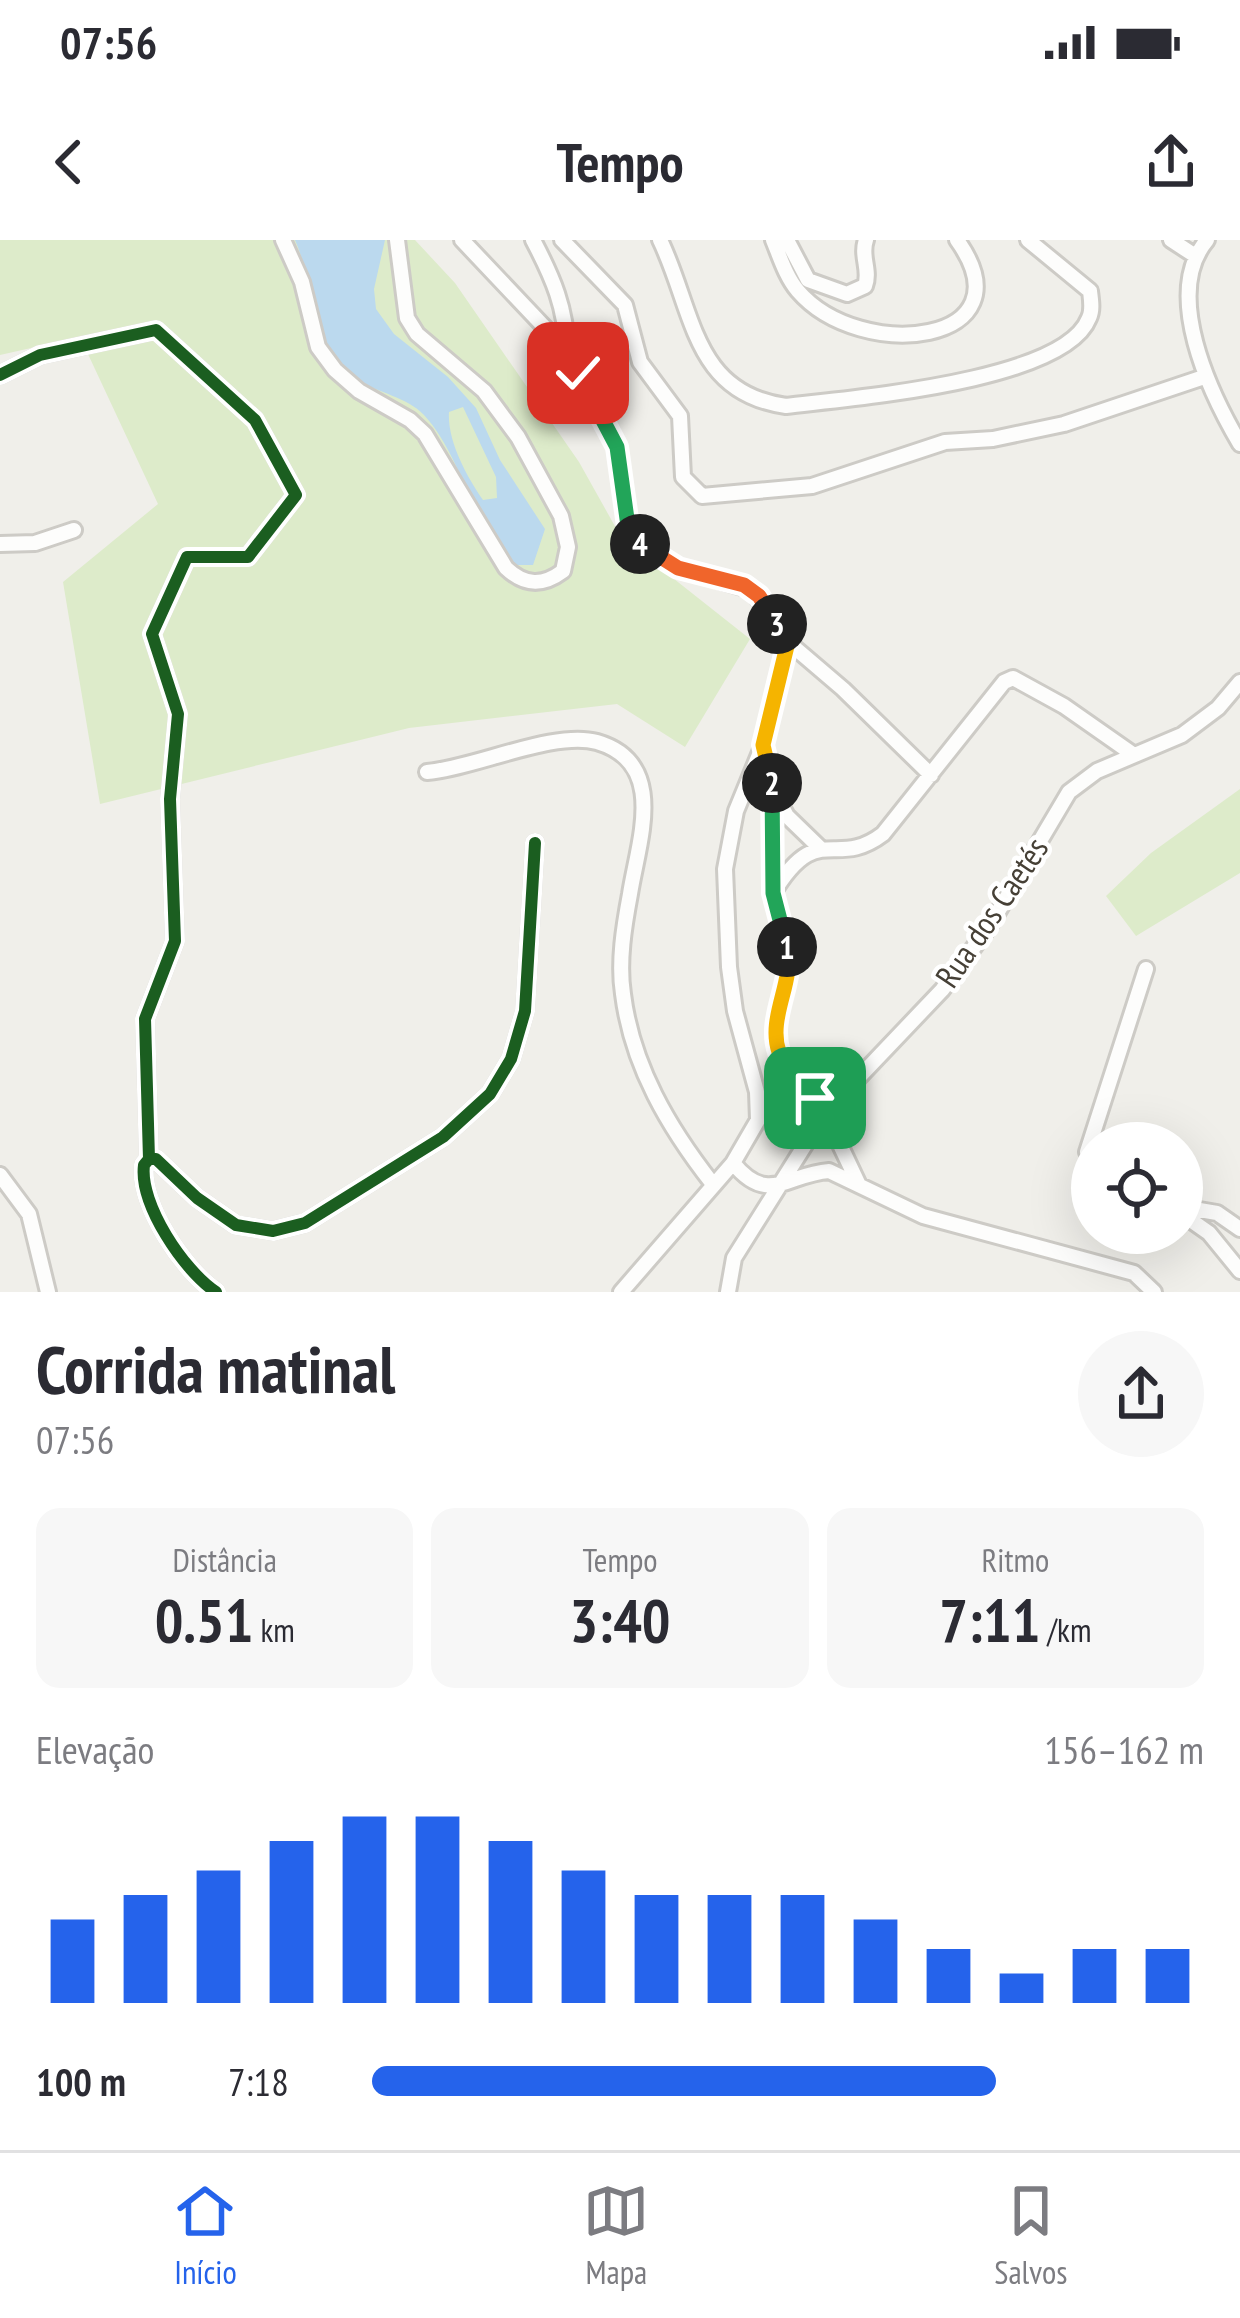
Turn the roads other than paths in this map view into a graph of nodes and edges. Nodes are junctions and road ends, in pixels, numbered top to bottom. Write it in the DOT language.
graph roads {
  1 [pos="284,240"];
  2 [pos="397,240"];
  3 [pos="462,240"];
  4 [pos="533,240"];
  5 [pos="562,240"];
  6 [pos="660,240"];
  7 [pos="773,240"];
  8 [pos="787,240"];
  9 [pos="866,240"];
  10 [pos="957,240"];
  11 [pos="1028,240"];
  12 [pos="1171,240"];
  13 [pos="1207,240"];
  14 [pos="1194,255"];
  15 [pos="568,351"];
  16 [pos="0,375"];
  17 [pos="1204,376"];
  18 [pos="1240,444"];
  19 [pos="74,530"];
  20 [pos="0,544"];
  21 [pos="788,642"];
  22 [pos="1240,682"];
  23 [pos="763,745"];
  24 [pos="1134,754"];
  25 [pos="427,772"];
  26 [pos="931,775"];
  27 [pos="773,789"];
  28 [pos="536,843"];
  29 [pos="820,848"];
  30 [pos="773,893"];
  31 [pos="1146,969"];
  32 [pos="826,1113"];
  33 [pos="1097,1122"];
  34 [pos="149,1159"];
  35 [pos="733,1163"];
  36 [pos="0,1174"];
  37 [pos="712,1184"];
  38 [pos="860,1185"];
  39 [pos="778,1186"];
  40 [pos="1203,1212"];
  41 [pos="1203,1228"];
  42 [pos="1240,1229"];
  43 [pos="1240,1271"];
  44 [pos="48,1292"];
  45 [pos="216,1292"];
  46 [pos="621,1292"];
  47 [pos="728,1292"];
  48 [pos="1154,1292"];
  1 -- 2 [label="street"];
  3 -- 15 [label="street"];
  4 -- 15 [label="street"];
  5 -- 17 [label="street"];
  6 -- 11 [label="street"];
  7 -- 10 [label="street"];
  8 -- 9 [label="street"];
  12 -- 14 [label="street"];
  13 -- 14 [label="street"];
  14 -- 17 [label="street"];
  15 -- 21 [label="street"];
  16 -- 34 [label="street"];
  17 -- 18 [label="street"];
  19 -- 20 [label="street"];
  21 -- 23 [label="street"];
  21 -- 26 [label="street"];
  22 -- 24 [label="street, Rua dos Caetés"];
  23 -- 27 [label="street"];
  23 -- 35 [label="street"];
  24 -- 26 [label="street"];
  24 -- 32 [label="street, Rua dos Caetés"];
  25 -- 37 [label="street"];
  26 -- 29 [label="street"];
  27 -- 29 [label="street"];
  27 -- 30 [label="street"];
  28 -- 34 [label="street"];
  29 -- 30 [label="street"];
  30 -- 32 [label="street"];
  31 -- 33 [label="street"];
  32 -- 38 [label="street"];
  32 -- 39 [label="street, Rua dos Caetés"];
  34 -- 45 [label="street"];
  35 -- 37 [label="street"];
  35 -- 39 [label="street"];
  36 -- 44 [label="street"];
  37 -- 46 [label="street"];
  38 -- 39 [label="street"];
  38 -- 48 [label="street"];
  39 -- 47 [label="street, Rua dos Caetés"];
  40 -- 42 [label="street"];
  41 -- 43 [label="street"];
}
